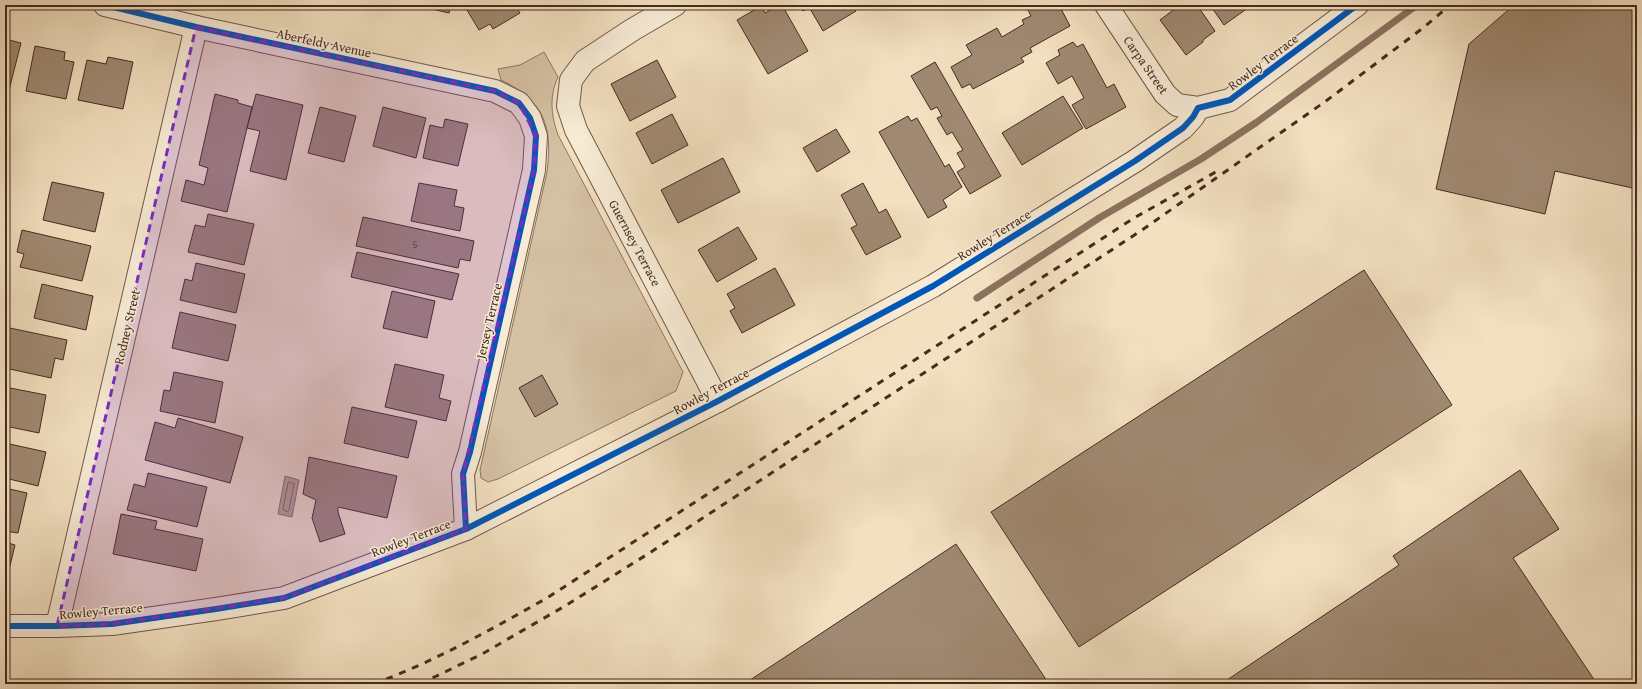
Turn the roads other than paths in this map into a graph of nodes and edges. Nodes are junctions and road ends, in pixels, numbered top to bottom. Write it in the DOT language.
graph roads {
  1 [pos="105,5"];
  2 [pos="675,5"];
  3 [pos="1106,5"];
  4 [pos="1356,5"];
  5 [pos="196,27"];
  6 [pos="1198,108"];
  7 [pos="530,118"];
  8 [pos="718,400"];
  9 [pos="466,529"];
  10 [pos="5,626"];
  11 [pos="57,626"];
  1 -- 5 [label="street, Aberfeldy Avenue"];
  2 -- 8 [label="street, Guernsey Terrace"];
  3 -- 6 [label="street, Carpa Street"];
  4 -- 6 [label="street, Rowley Terrace"];
  5 -- 7 [label="street, Aberfeldy Avenue"];
  5 -- 11 [label="street, Rodney Street"];
  6 -- 8 [label="street, Rowley Terrace"];
  7 -- 9 [label="street, Jersey Terrace"];
  8 -- 9 [label="street, Rowley Terrace"];
  9 -- 11 [label="street, Rowley Terrace"];
  10 -- 11 [label="street, Rowley Terrace"];
}
